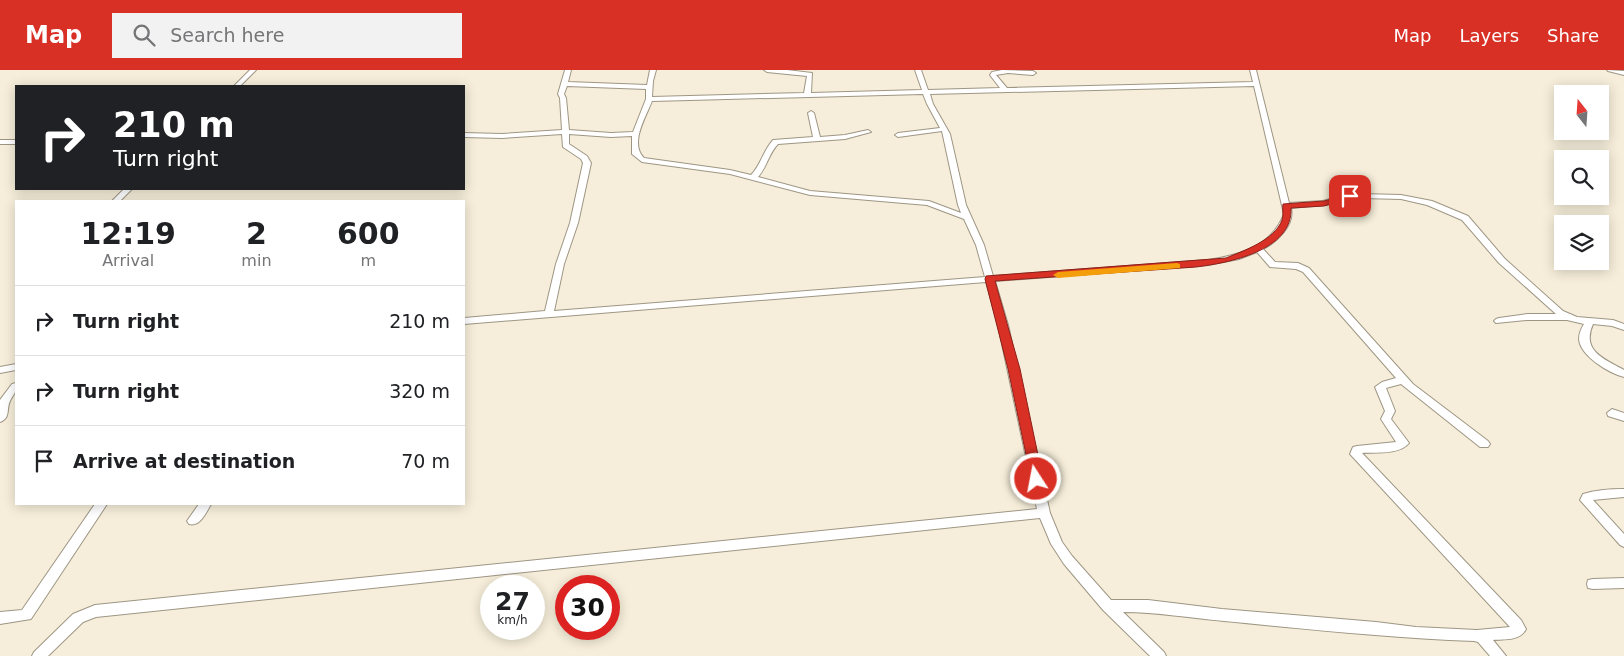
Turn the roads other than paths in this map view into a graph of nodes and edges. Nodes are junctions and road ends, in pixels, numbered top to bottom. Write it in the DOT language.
graph roads {
  1 [pos="253,70"];
  2 [pos="568,70"];
  3 [pos="653,70"];
  4 [pos="767,70"];
  5 [pos="918,70"];
  6 [pos="1253,70"];
  7 [pos="1610,70"];
  8 [pos="1033,71"];
  9 [pos="1624,73"];
  10 [pos="565,84"];
  11 [pos="1256,84"];
  12 [pos="238,85"];
  13 [pos="650,87"];
  14 [pos="1043,89"];
  15 [pos="1005,90"];
  16 [pos="926,93"];
  17 [pos="807,96"];
  18 [pos="648,99"];
  19 [pos="811,112"];
  20 [pos="945,129"];
  21 [pos="565,132"];
  22 [pos="868,132"];
  23 [pos="635,134"];
  24 [pos="898,134"];
  25 [pos="465,135"];
  26 [pos="817,139"];
  27 [pos="0,142"];
  28 [pos="15,142"];
  29 [pos="753,178"];
  30 [pos="127,190"];
  31 [pos="117,200"];
  32 [pos="1287,206"];
  33 [pos="968,218"];
  34 [pos="1258,249"];
  35 [pos="990,279"];
  36 [pos="547,313"];
  37 [pos="1568,317"];
  38 [pos="465,321"];
  39 [pos="1499,321"];
  40 [pos="1589,322"];
  41 [pos="1624,327"];
  42 [pos="15,367"];
  43 [pos="0,370"];
  44 [pos="1624,374"];
  45 [pos="1403,380"];
  46 [pos="15,387"];
  47 [pos="1612,412"];
  48 [pos="1624,417"];
  49 [pos="0,418"];
  50 [pos="1484,444"];
  51 [pos="1624,493"];
  52 [pos="99,505"];
  53 [pos="204,505"];
  54 [pos="1044,513"];
  55 [pos="193,522"];
  56 [pos="1624,542"];
  57 [pos="1624,582"];
  58 [pos="1593,584"];
  59 [pos="1108,606"];
  60 [pos="0,618"];
  61 [pos="1479,635"];
  62 [pos="39,656"];
  63 [pos="1159,656"];
  64 [pos="1499,656"];
  1 -- 12 [label="street"];
  2 -- 10 [label="street"];
  3 -- 13 [label="street"];
  4 -- 17 [label="street"];
  5 -- 16 [label="street"];
  6 -- 11 [label="street"];
  7 -- 9 [label="street"];
  8 -- 14 [label="street"];
  8 -- 15 [label="street"];
  10 -- 13 [label="street"];
  10 -- 21 [label="street"];
  11 -- 14 [label="street"];
  11 -- 32 [label="street"];
  13 -- 18 [label="street"];
  14 -- 15 [label="street"];
  15 -- 16 [label="street"];
  16 -- 17 [label="street"];
  16 -- 20 [label="street"];
  17 -- 18 [label="street"];
  18 -- 23 [label="street"];
  19 -- 26 [label="street"];
  20 -- 24 [label="street"];
  20 -- 33 [label="street"];
  21 -- 23 [label="street"];
  21 -- 25 [label="street"];
  21 -- 36 [label="street"];
  22 -- 26 [label="street"];
  23 -- 29 [label="street"];
  26 -- 29 [label="street"];
  27 -- 28 [label="street"];
  29 -- 33 [label="street"];
  30 -- 31 [label="street"];
  32 -- 34 [label="street"];
  32 -- 37 [label="street"];
  33 -- 35 [label="street"];
  34 -- 35 [label="street"];
  34 -- 45 [label="street"];
  35 -- 36 [label="street"];
  35 -- 54 [label="street"];
  36 -- 38 [label="street"];
  37 -- 39 [label="street"];
  37 -- 40 [label="street"];
  40 -- 41 [label="street"];
  40 -- 44 [label="street"];
  42 -- 43 [label="street"];
  45 -- 50 [label="street"];
  45 -- 61 [label="street"];
  46 -- 49 [label="street"];
  47 -- 48 [label="street"];
  51 -- 56 [label="street"];
  52 -- 60 [label="street"];
  53 -- 55 [label="street"];
  54 -- 59 [label="street"];
  54 -- 62 [label="street"];
  57 -- 58 [label="street"];
  59 -- 61 [label="street"];
  59 -- 63 [label="street"];
  61 -- 64 [label="street"];
}
